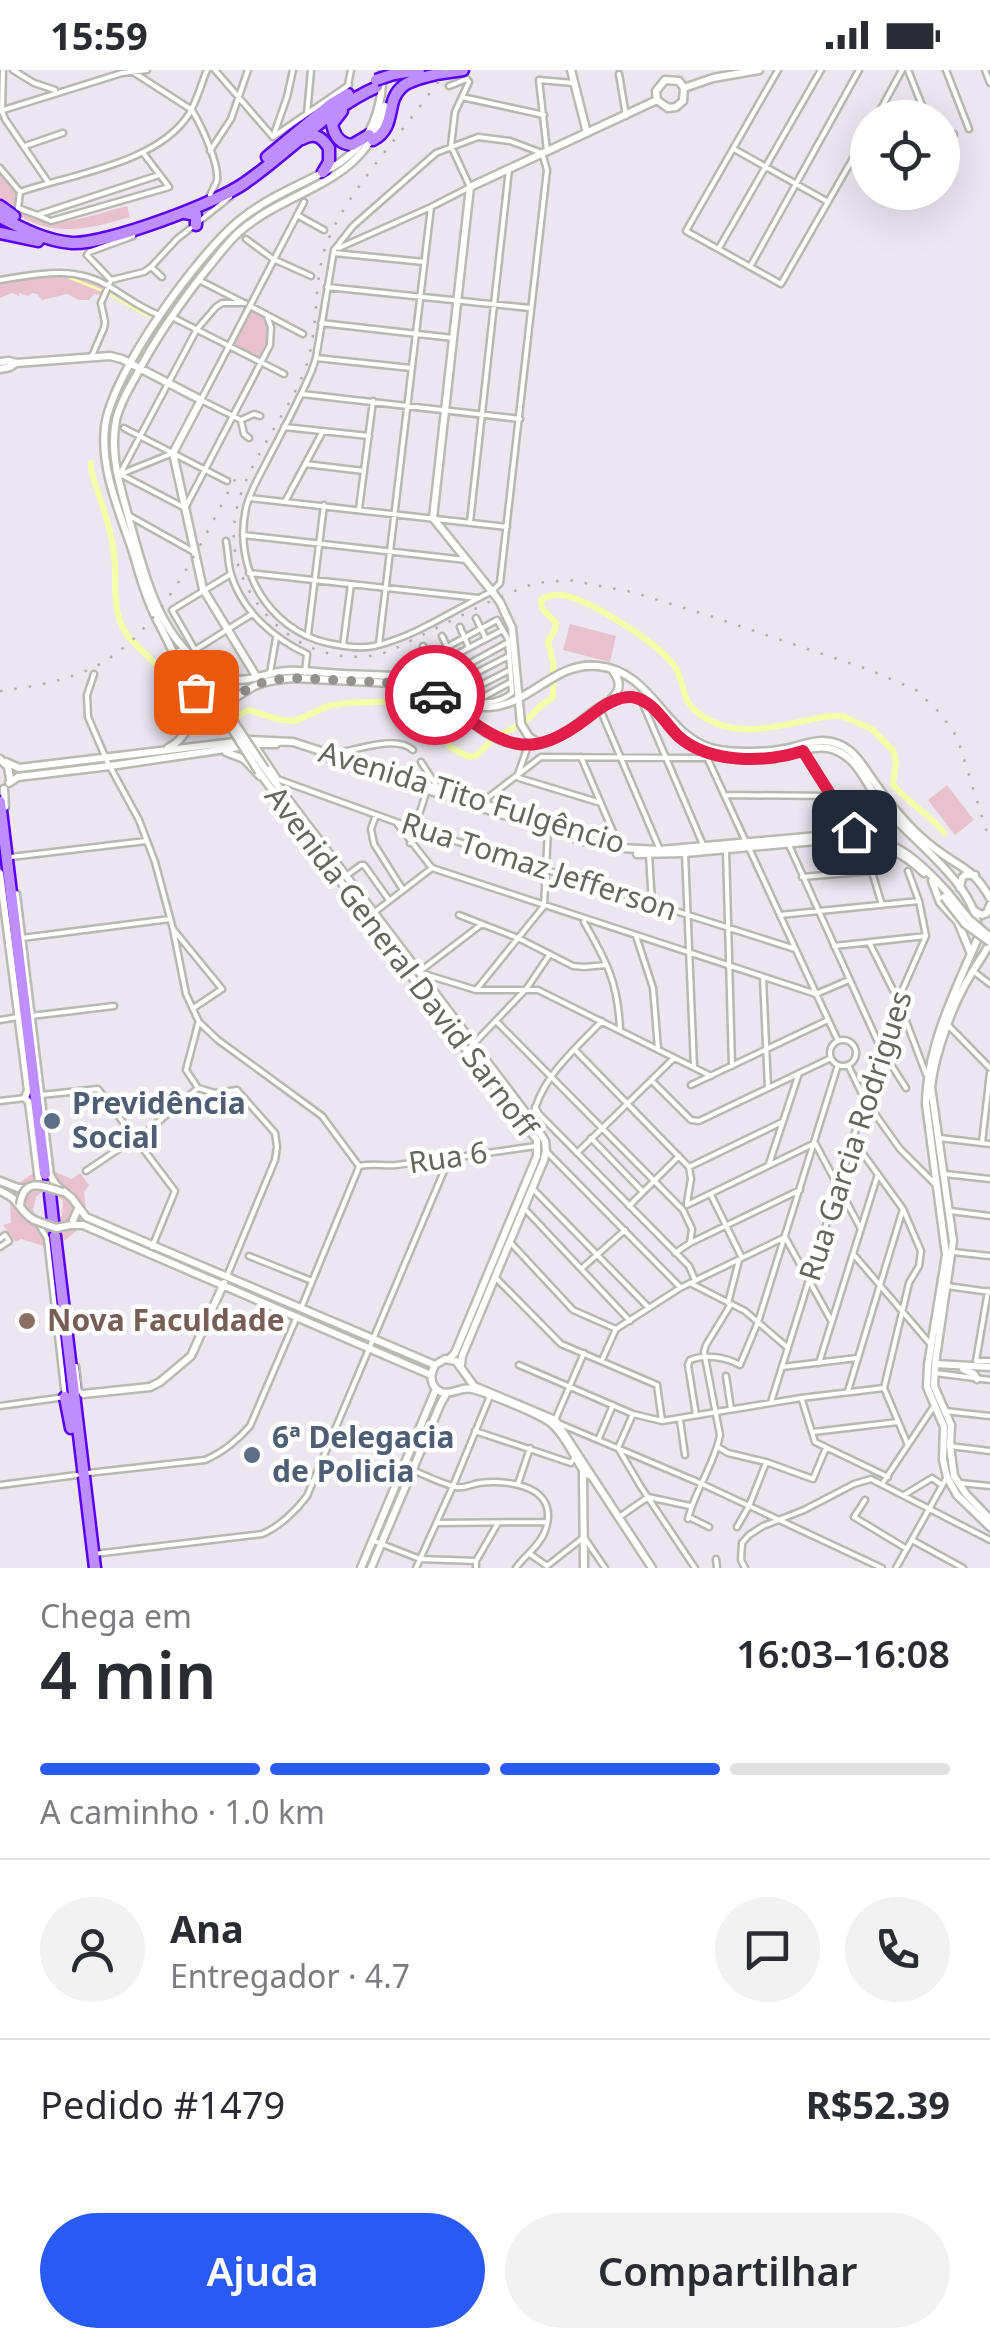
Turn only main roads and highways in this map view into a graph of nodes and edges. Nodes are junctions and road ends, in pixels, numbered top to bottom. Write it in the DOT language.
graph roads {
  1 [pos="420,70"];
  2 [pos="464,70"];
  3 [pos="571,70"];
  4 [pos="664,70"];
  5 [pos="758,70"];
  6 [pos="441,73"];
  7 [pos="390,74"];
  8 [pos="665,80"];
  9 [pos="684,88"];
  10 [pos="350,92"];
  11 [pos="658,100"];
  12 [pos="587,132"];
  13 [pos="371,137"];
  14 [pos="293,144"];
  15 [pos="323,172"];
  16 [pos="0,211"];
  17 [pos="179,213"];
  18 [pos="244,222"];
  19 [pos="196,225"];
  20 [pos="0,233"];
  21 [pos="72,243"];
  22 [pos="131,363"];
  23 [pos="0,365"];
  24 [pos="140,368"];
  25 [pos="106,464"];
  26 [pos="118,475"];
  27 [pos="112,489"];
  28 [pos="166,635"];
  29 [pos="181,646"];
  30 [pos="513,668"];
  31 [pos="611,668"];
  32 [pos="305,675"];
  33 [pos="256,677"];
  34 [pos="189,679"];
  35 [pos="205,682"];
  36 [pos="537,686"];
  37 [pos="519,702"];
  38 [pos="601,708"];
  39 [pos="528,740"];
  40 [pos="252,742"];
  41 [pos="280,744"];
  42 [pos="514,744"];
  43 [pos="220,751"];
  44 [pos="156,752"];
  45 [pos="523,756"];
  46 [pos="3,761"];
  47 [pos="264,770"];
  48 [pos="266,783"];
  49 [pos="4,788"];
  50 [pos="0,802"];
  51 [pos="480,806"];
  52 [pos="859,837"];
  53 [pos="0,840"];
  54 [pos="747,845"];
  55 [pos="705,849"];
  56 [pos="649,852"];
  57 [pos="660,852"];
  58 [pos="0,874"];
  59 [pos="976,876"];
  60 [pos="932,881"];
  61 [pos="8,885"];
  62 [pos="960,888"];
  63 [pos="946,895"];
  64 [pos="990,902"];
  65 [pos="974,910"];
  66 [pos="14,914"];
  67 [pos="4,940"];
  68 [pos="990,941"];
  69 [pos="18,952"];
  70 [pos="971,955"];
  71 [pos="436,1001"];
  72 [pos="947,1021"];
  73 [pos="531,1122"];
  74 [pos="541,1150"];
  75 [pos="0,1180"];
  76 [pos="45,1184"];
  77 [pos="26,1188"];
  78 [pos="0,1191"];
  79 [pos="64,1192"];
  80 [pos="20,1205"];
  81 [pos="78,1208"];
  82 [pos="72,1225"];
  83 [pos="53,1228"];
  84 [pos="151,1250"];
  85 [pos="224,1281"];
  86 [pos="371,1343"];
  87 [pos="932,1346"];
  88 [pos="449,1359"];
  89 [pos="990,1364"];
  90 [pos="435,1365"];
  91 [pos="460,1365"];
  92 [pos="935,1366"];
  93 [pos="961,1366"];
  94 [pos="430,1375"];
  95 [pos="465,1375"];
  96 [pos="977,1378"];
  97 [pos="436,1389"];
  98 [pos="458,1389"];
  99 [pos="447,1393"];
  100 [pos="82,1394"];
  101 [pos="64,1397"];
  102 [pos="75,1406"];
  103 [pos="70,1420"];
  104 [pos="555,1423"];
  105 [pos="409,1468"];
  106 [pos="585,1471"];
  107 [pos="80,1474"];
  108 [pos="990,1519"];
  109 [pos="990,1528"];
  110 [pos="378,1542"];
  111 [pos="92,1568"];
  112 [pos="361,1568"];
  113 [pos="371,1568"];
  114 [pos="584,1568"];
  115 [pos="652,1568"];
  1 -- 7 [label="highway"];
  2 -- 6 [label="highway"];
  3 -- 12 [label="main road"];
  4 -- 8 [label="main road"];
  5 -- 9 [label="main road"];
  6 -- 7 [label="highway"];
  6 -- 13 [label="highway"];
  7 -- 10 [label="highway, bridge"];
  7 -- 13 [label="main road"];
  8 -- 9 [label="main road"];
  8 -- 11 [label="main road"];
  9 -- 11 [label="main road"];
  10 -- 13 [label="highway"];
  10 -- 14 [label="highway"];
  10 -- 16 [label="highway"];
  11 -- 12 [label="main road"];
  12 -- 30 [label="main road, bridge"];
  13 -- 15 [label="main road"];
  13 -- 18 [label="main road"];
  14 -- 15 [label="highway"];
  14 -- 17 [label="highway"];
  15 -- 18 [label="main road"];
  16 -- 21 [label="highway"];
  17 -- 19 [label="highway"];
  17 -- 21 [label="highway"];
  18 -- 22 [label="main road"];
  18 -- 24 [label="main road"];
  20 -- 21 [label="highway"];
  22 -- 23 [label="main road"];
  22 -- 24 [label="main road"];
  22 -- 25 [label="main road"];
  24 -- 26 [label="main road"];
  24 -- 33 [label="main road"];
  25 -- 26 [label="main road"];
  25 -- 27 [label="main road"];
  26 -- 27 [label="main road"];
  26 -- 29 [label="main road, Avenida General David Sarnoff"];
  27 -- 28 [label="main road"];
  28 -- 34 [label="main road"];
  28 -- 35 [label="main road, Avenida General David Sarnoff"];
  29 -- 33 [label="main road"];
  29 -- 35 [label="main road, Avenida General David Sarnoff"];
  30 -- 36 [label="main road"];
  30 -- 37 [label="main road"];
  31 -- 36 [label="main road"];
  31 -- 38 [label="main road"];
  31 -- 59 [label="main road"];
  32 -- 33 [label="main road"];
  32 -- 34 [label="main road"];
  32 -- 37 [label="main road"];
  32 -- 42 [label="main road"];
  34 -- 44 [label="main road"];
  35 -- 47 [label="main road, Avenida General David Sarnoff, bridge"];
  36 -- 37 [label="main road"];
  37 -- 39 [label="main road"];
  38 -- 39 [label="main road"];
  38 -- 62 [label="main road"];
  39 -- 42 [label="main road"];
  40 -- 41 [label="main road, Avenida Tito Fulgêncio"];
  40 -- 43 [label="main road, Avenida Tito Fulgêncio"];
  40 -- 44 [label="main road, Avenida Tito Fulgêncio"];
  40 -- 47 [label="main road"];
  40 -- 51 [label="main road, Avenida Tito Fulgêncio"];
  41 -- 47 [label="main road"];
  41 -- 51 [label="main road, Avenida Tito Fulgêncio"];
  42 -- 45 [label="main road"];
  43 -- 48 [label="main road"];
  43 -- 49 [label="main road"];
  44 -- 46 [label="main road"];
  46 -- 49 [label="main road"];
  47 -- 48 [label="main road, Avenida General David Sarnoff"];
  47 -- 71 [label="main road, Avenida General David Sarnoff"];
  48 -- 71 [label="main road, Avenida General David Sarnoff"];
  49 -- 66 [label="main road"];
  50 -- 61 [label="highway"];
  51 -- 56 [label="main road, Avenida Tito Fulgêncio"];
  51 -- 56 [label="main road, Avenida Tito Fulgêncio"];
  52 -- 54 [label="main road, Avenida Tito Fulgêncio"];
  52 -- 54 [label="main road, Avenida Tito Fulgêncio"];
  52 -- 60 [label="main road, Avenida Tito Fulgêncio"];
  52 -- 63 [label="main road, Avenida Tito Fulgêncio"];
  53 -- 61 [label="highway"];
  54 -- 55 [label="main road, Avenida Tito Fulgêncio"];
  54 -- 55 [label="main road, Avenida Tito Fulgêncio"];
  55 -- 57 [label="main road, Avenida Tito Fulgêncio"];
  55 -- 57 [label="main road, Avenida Tito Fulgêncio"];
  56 -- 57 [label="main road, Avenida Tito Fulgêncio"];
  58 -- 67 [label="main road"];
  59 -- 62 [label="main road"];
  59 -- 64 [label="main road"];
  60 -- 63 [label="main road, Avenida Tito Fulgêncio"];
  60 -- 70 [label="main road"];
  61 -- 66 [label="highway"];
  61 -- 69 [label="highway"];
  62 -- 65 [label="main road"];
  63 -- 68 [label="main road, bridge"];
  64 -- 65 [label="main road"];
  65 -- 70 [label="main road"];
  66 -- 67 [label="highway"];
  66 -- 69 [label="highway"];
  66 -- 76 [label="highway"];
  66 -- 79 [label="main road"];
  67 -- 76 [label="main road"];
  68 -- 72 [label="main road"];
  69 -- 76 [label="highway"];
  70 -- 72 [label="main road"];
  71 -- 73 [label="main road, Avenida General David Sarnoff"];
  71 -- 73 [label="main road, Avenida General David Sarnoff"];
  72 -- 87 [label="main road"];
  72 -- 92 [label="main road"];
  73 -- 74 [label="main road, Avenida General David Sarnoff"];
  74 -- 88 [label="main road, Avenida General David Sarnoff"];
  74 -- 91 [label="main road, Avenida General David Sarnoff"];
  75 -- 77 [label="main road"];
  76 -- 77 [label="main road, bridge"];
  76 -- 79 [label="main road, bridge"];
  76 -- 83 [label="highway"];
  77 -- 80 [label="main road, bridge"];
  78 -- 80 [label="main road"];
  79 -- 81 [label="main road"];
  80 -- 83 [label="main road, bridge"];
  81 -- 82 [label="main road"];
  81 -- 84 [label="main road"];
  82 -- 83 [label="main road, bridge"];
  82 -- 84 [label="main road"];
  83 -- 102 [label="highway"];
  83 -- 103 [label="highway"];
  84 -- 85 [label="main road"];
  85 -- 86 [label="main road"];
  85 -- 100 [label="main road"];
  86 -- 90 [label="main road"];
  86 -- 94 [label="main road"];
  87 -- 92 [label="main road"];
  87 -- 109 [label="main road"];
  88 -- 90 [label="main road"];
  88 -- 91 [label="main road"];
  89 -- 93 [label="main road"];
  90 -- 94 [label="main road"];
  91 -- 95 [label="main road"];
  92 -- 93 [label="main road"];
  92 -- 108 [label="main road"];
  93 -- 96 [label="main road"];
  94 -- 97 [label="main road"];
  95 -- 98 [label="main road"];
  95 -- 104 [label="main road"];
  97 -- 99 [label="main road"];
  97 -- 105 [label="main road"];
  98 -- 99 [label="main road"];
  98 -- 104 [label="main road"];
  99 -- 105 [label="main road"];
  100 -- 102 [label="highway"];
  101 -- 103 [label="highway"];
  102 -- 107 [label="highway"];
  103 -- 107 [label="highway"];
  104 -- 106 [label="main road"];
  104 -- 106 [label="main road"];
  105 -- 110 [label="main road"];
  106 -- 114 [label="main road"];
  106 -- 115 [label="main road"];
  107 -- 111 [label="highway"];
  107 -- 111 [label="highway"];
  110 -- 112 [label="main road"];
  110 -- 113 [label="main road"];
}
